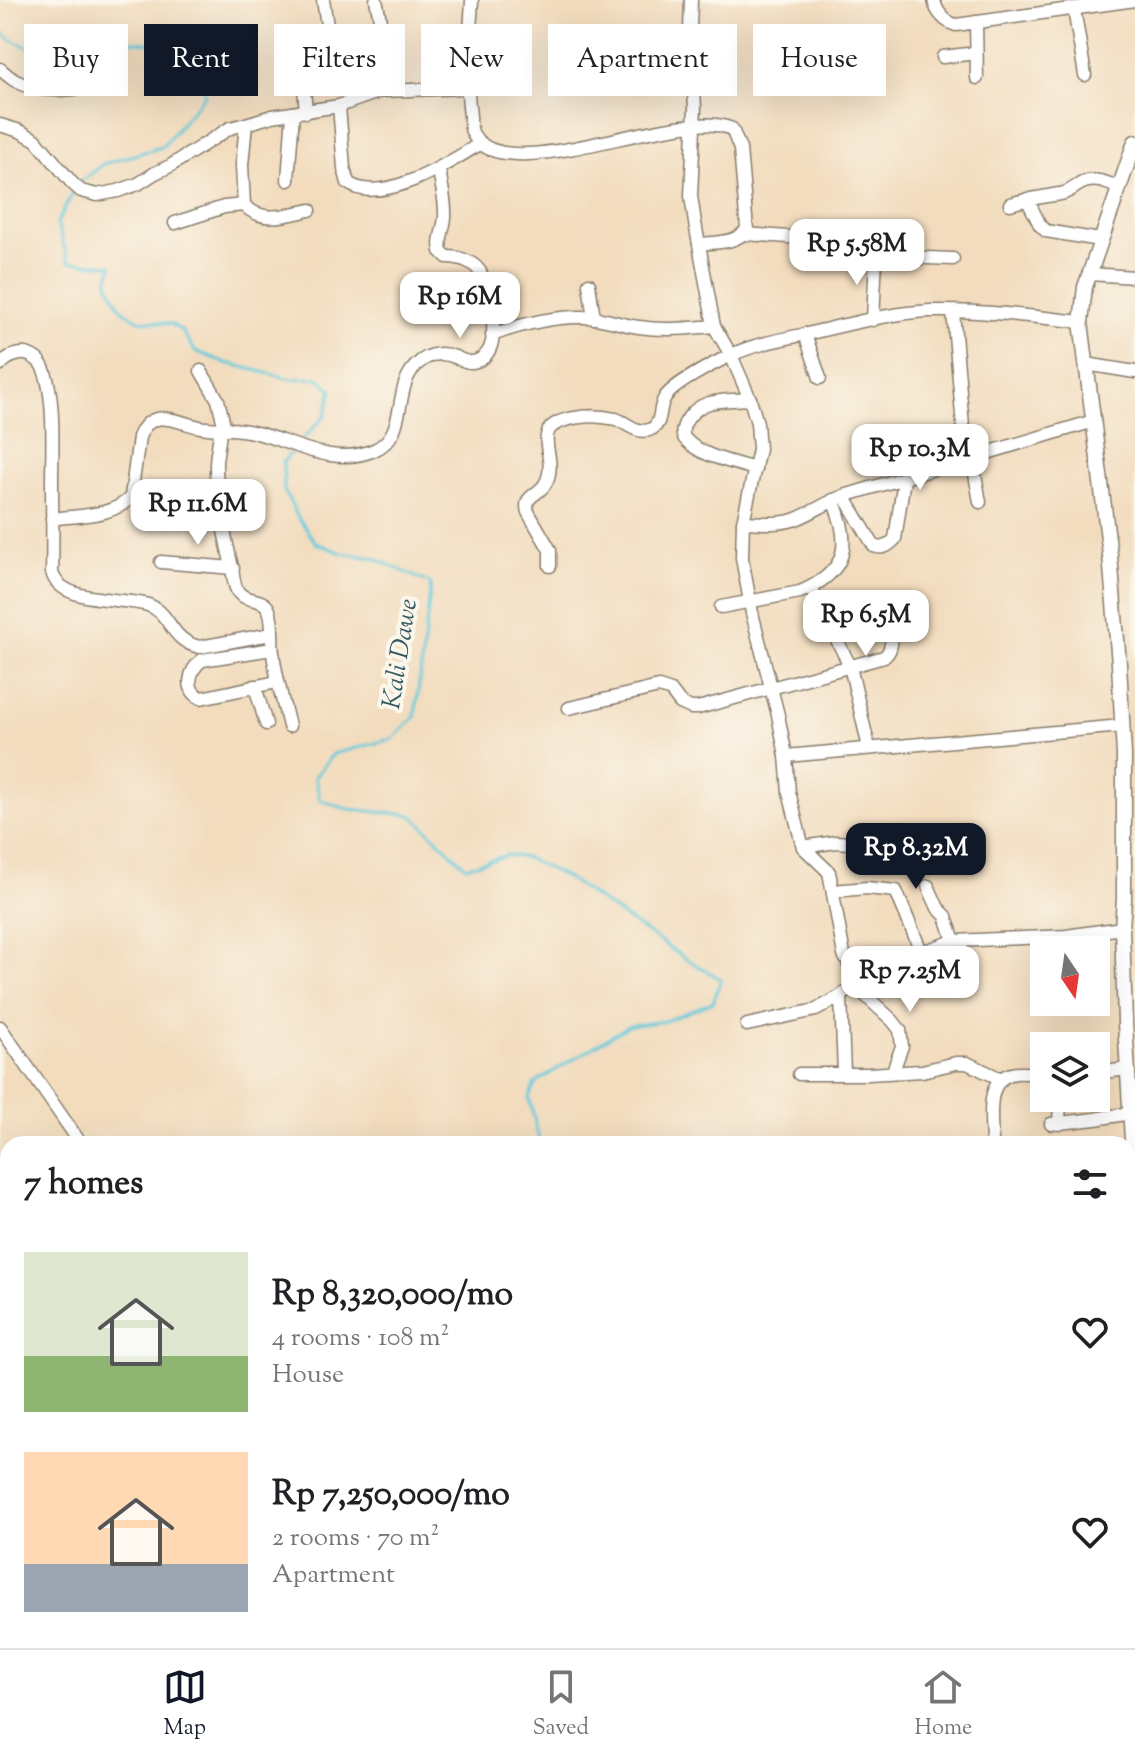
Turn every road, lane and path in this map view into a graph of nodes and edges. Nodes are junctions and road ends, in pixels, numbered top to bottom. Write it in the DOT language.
graph roads {
  1 [pos="323,0"];
  2 [pos="376,0"];
  3 [pos="472,0"];
  4 [pos="691,0"];
  5 [pos="934,0"];
  6 [pos="1135,0"];
  7 [pos="1112,2"];
  8 [pos="1074,9"];
  9 [pos="976,22"];
  10 [pos="382,24"];
  11 [pos="471,24"];
  12 [pos="976,53"];
  13 [pos="943,57"];
  14 [pos="0,69"];
  15 [pos="1085,75"];
  16 [pos="977,78"];
  17 [pos="24,83"];
  18 [pos="367,96"];
  19 [pos="468,96"];
  20 [pos="339,106"];
  21 [pos="299,113"];
  22 [pos="246,124"];
  23 [pos="0,125"];
  24 [pos="694,125"];
  25 [pos="1135,142"];
  26 [pos="481,143"];
  27 [pos="439,169"];
  28 [pos="288,180"];
  29 [pos="1119,188"];
  30 [pos="1027,199"];
  31 [pos="1010,204"];
  32 [pos="244,205"];
  33 [pos="310,210"];
  34 [pos="175,223"];
  35 [pos="745,234"];
  36 [pos="1100,240"];
  37 [pos="699,244"];
  38 [pos="876,256"];
  39 [pos="953,259"];
  40 [pos="1089,274"];
  41 [pos="1135,277"];
  42 [pos="589,284"];
  43 [pos="953,312"];
  44 [pos="594,318"];
  45 [pos="873,320"];
  46 [pos="1081,322"];
  47 [pos="714,326"];
  48 [pos="805,334"];
  49 [pos="492,335"];
  50 [pos="731,355"];
  51 [pos="1086,364"];
  52 [pos="0,365"];
  53 [pos="201,371"];
  54 [pos="1135,372"];
  55 [pos="820,378"];
  56 [pos="750,399"];
  57 [pos="1094,421"];
  58 [pos="223,429"];
  59 [pos="969,459"];
  60 [pos="755,469"];
  61 [pos="904,479"];
  62 [pos="838,498"];
  63 [pos="980,502"];
  64 [pos="52,519"];
  65 [pos="743,522"];
  66 [pos="161,562"];
  67 [pos="550,566"];
  68 [pos="233,568"];
  69 [pos="811,588"];
  70 [pos="882,600"];
  71 [pos="750,603"];
  72 [pos="721,607"];
  73 [pos="271,634"];
  74 [pos="272,649"];
  75 [pos="850,666"];
  76 [pos="277,682"];
  77 [pos="255,686"];
  78 [pos="771,687"];
  79 [pos="569,708"];
  80 [pos="266,724"];
  81 [pos="289,726"];
  82 [pos="1122,726"];
  83 [pos="869,748"];
  84 [pos="1130,755"];
  85 [pos="786,756"];
  86 [pos="933,846"];
  87 [pos="803,847"];
  88 [pos="928,886"];
  89 [pos="833,891"];
  90 [pos="1122,928"];
  91 [pos="954,941"];
  92 [pos="921,951"];
  93 [pos="859,982"];
  94 [pos="841,996"];
  95 [pos="747,1025"];
  96 [pos="0,1027"];
  97 [pos="1128,1069"];
  98 [pos="893,1071"];
  99 [pos="1110,1071"];
  100 [pos="844,1073"];
  101 [pos="799,1074"];
  102 [pos="1030,1074"];
  103 [pos="1001,1079"];
  104 [pos="1057,1112"];
  105 [pos="1131,1113"];
  106 [pos="75,1136"];
  107 [pos="992,1136"];
  108 [pos="1131,1136"];
  1 -- 21 [label="street"];
  2 -- 10 [label="street"];
  3 -- 11 [label="street"];
  4 -- 24 [label="street"];
  5 -- 9 [label="street"];
  6 -- 7 [label="street"];
  7 -- 8 [label="street"];
  8 -- 9 [label="street"];
  8 -- 15 [label="street"];
  9 -- 12 [label="street"];
  12 -- 13 [label="street"];
  12 -- 16 [label="street"];
  14 -- 17 [label="street"];
  18 -- 20 [label="street"];
  19 -- 26 [label="street"];
  20 -- 21 [label="street"];
  20 -- 27 [label="street"];
  21 -- 22 [label="street"];
  21 -- 28 [label="street"];
  22 -- 23 [label="street"];
  22 -- 32 [label="street"];
  24 -- 26 [label="street"];
  24 -- 35 [label="street"];
  24 -- 37 [label="street"];
  25 -- 29 [label="main road"];
  26 -- 27 [label="street"];
  27 -- 49 [label="street"];
  29 -- 30 [label="street"];
  29 -- 36 [label="main road"];
  30 -- 31 [label="street"];
  30 -- 36 [label="street"];
  32 -- 33 [label="street"];
  32 -- 34 [label="street"];
  35 -- 37 [label="street"];
  35 -- 38 [label="street"];
  36 -- 40 [label="main road"];
  37 -- 47 [label="street"];
  38 -- 39 [label="street"];
  38 -- 45 [label="street"];
  40 -- 41 [label="street"];
  40 -- 46 [label="main road"];
  42 -- 44 [label="street"];
  43 -- 45 [label="street"];
  43 -- 46 [label="street"];
  43 -- 59 [label="street"];
  44 -- 47 [label="street"];
  44 -- 49 [label="street"];
  45 -- 48 [label="street"];
  46 -- 51 [label="main road"];
  47 -- 50 [label="street"];
  48 -- 50 [label="street"];
  48 -- 55 [label="street"];
  49 -- 58 [label="street"];
  50 -- 56 [label="street"];
  50 -- 67 [label="street"];
  51 -- 54 [label="street"];
  51 -- 57 [label="main road"];
  52 -- 64 [label="street"];
  53 -- 58 [label="street"];
  56 -- 60 [label="street"];
  56 -- 60 [label="street"];
  57 -- 59 [label="street"];
  57 -- 82 [label="main road"];
  58 -- 64 [label="street"];
  58 -- 68 [label="street"];
  59 -- 61 [label="street"];
  59 -- 63 [label="street"];
  60 -- 65 [label="street"];
  61 -- 62 [label="street"];
  61 -- 62 [label="street"];
  62 -- 65 [label="street"];
  62 -- 69 [label="street"];
  64 -- 73 [label="street"];
  65 -- 71 [label="street"];
  66 -- 68 [label="street"];
  68 -- 73 [label="street"];
  69 -- 71 [label="street"];
  69 -- 75 [label="street"];
  70 -- 75 [label="street"];
  71 -- 72 [label="street"];
  71 -- 78 [label="street"];
  73 -- 74 [label="street"];
  74 -- 76 [label="street"];
  74 -- 77 [label="street"];
  75 -- 78 [label="street"];
  75 -- 83 [label="street"];
  76 -- 77 [label="street"];
  76 -- 81 [label="street"];
  77 -- 80 [label="street"];
  78 -- 79 [label="street"];
  78 -- 85 [label="street"];
  82 -- 83 [label="street"];
  82 -- 84 [label="main road"];
  83 -- 85 [label="street"];
  84 -- 90 [label="main road"];
  85 -- 87 [label="street"];
  86 -- 87 [label="street"];
  87 -- 89 [label="street"];
  88 -- 91 [label="street"];
  89 -- 92 [label="street"];
  89 -- 93 [label="street"];
  90 -- 91 [label="street"];
  90 -- 97 [label="main road"];
  91 -- 92 [label="street"];
  92 -- 93 [label="street"];
  93 -- 94 [label="street"];
  93 -- 98 [label="street"];
  94 -- 95 [label="street"];
  94 -- 100 [label="street"];
  96 -- 106 [label="street"];
  97 -- 99 [label="street"];
  97 -- 105 [label="main road"];
  98 -- 100 [label="street"];
  98 -- 103 [label="street"];
  100 -- 101 [label="street"];
  102 -- 103 [label="street"];
  103 -- 107 [label="street"];
  104 -- 105 [label="street"];
  105 -- 108 [label="main road"];
}
